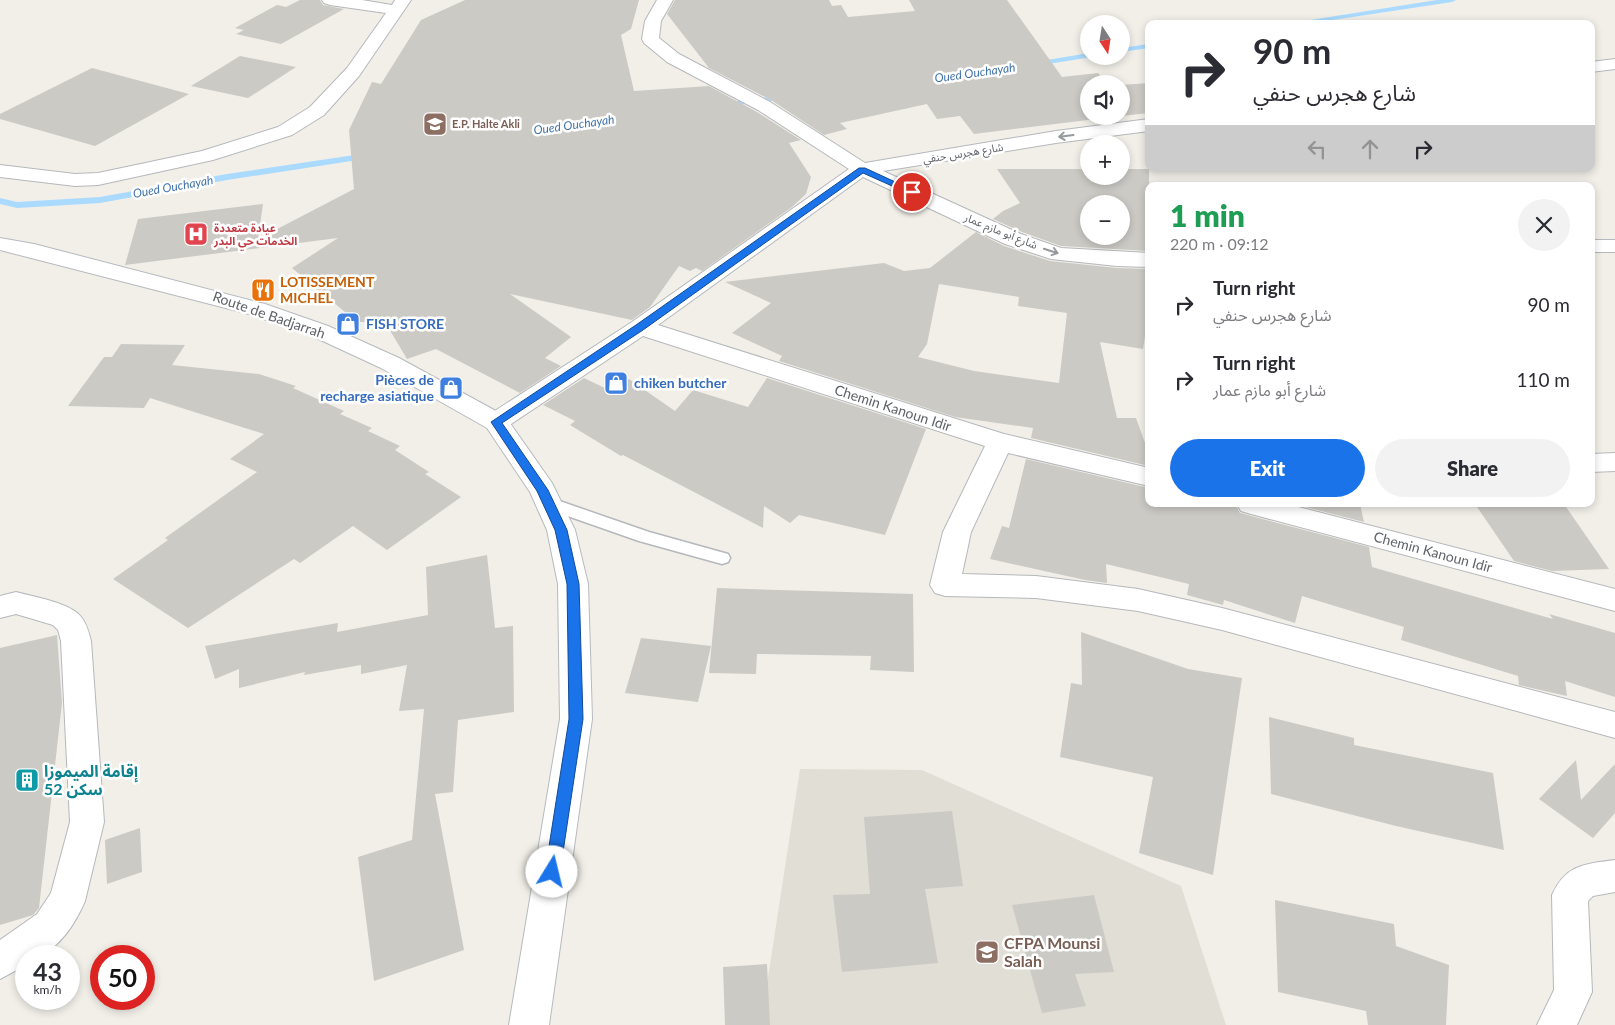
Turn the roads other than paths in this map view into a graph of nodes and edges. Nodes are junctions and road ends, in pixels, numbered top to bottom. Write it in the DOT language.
graph roads {
  1 [pos="330,0"];
  2 [pos="665,0"];
  3 [pos="399,5"];
  4 [pos="1615,64"];
  5 [pos="1595,66"];
  6 [pos="1145,126"];
  7 [pos="862,169"];
  8 [pos="0,171"];
  9 [pos="0,244"];
  10 [pos="1595,246"];
  11 [pos="1615,246"];
  12 [pos="1145,260"];
  13 [pos="640,328"];
  14 [pos="496,422"];
  15 [pos="1000,442"];
  16 [pos="1615,462"];
  17 [pos="1595,463"];
  18 [pos="1144,474"];
  19 [pos="548,503"];
  20 [pos="1262,507"];
  21 [pos="722,558"];
  22 [pos="1615,600"];
  23 [pos="0,607"];
  24 [pos="1615,725"];
  25 [pos="1615,876"];
  26 [pos="0,961"];
  27 [pos="529,1025"];
  28 [pos="1556,1025"];
  1 -- 3 [label="street"];
  2 -- 7 [label="street, شارع أبو مازم عمار"];
  3 -- 8 [label="street"];
  4 -- 5 [label="street"];
  6 -- 7 [label="street, شارع هجرس حنفي, one-way"];
  7 -- 12 [label="street, شارع أبو مازم عمار, one-way"];
  7 -- 13 [label="street, شارع هجرس حنفي"];
  9 -- 14 [label="street, Route de Badjarrah"];
  10 -- 11 [label="street"];
  13 -- 14 [label="street, شارع هجرس حنفي"];
  13 -- 15 [label="street, Chemin Kanoun Idir"];
  14 -- 19 [label="street, Route de Badjarrah"];
  15 -- 18 [label="street, Chemin Kanoun Idir"];
  15 -- 24 [label="street"];
  16 -- 17 [label="street"];
  19 -- 21 [label="lane"];
  19 -- 27 [label="street, Route de Badjarrah"];
  20 -- 22 [label="street, Chemin Kanoun Idir"];
  23 -- 26 [label="street"];
  25 -- 28 [label="street"];
}
